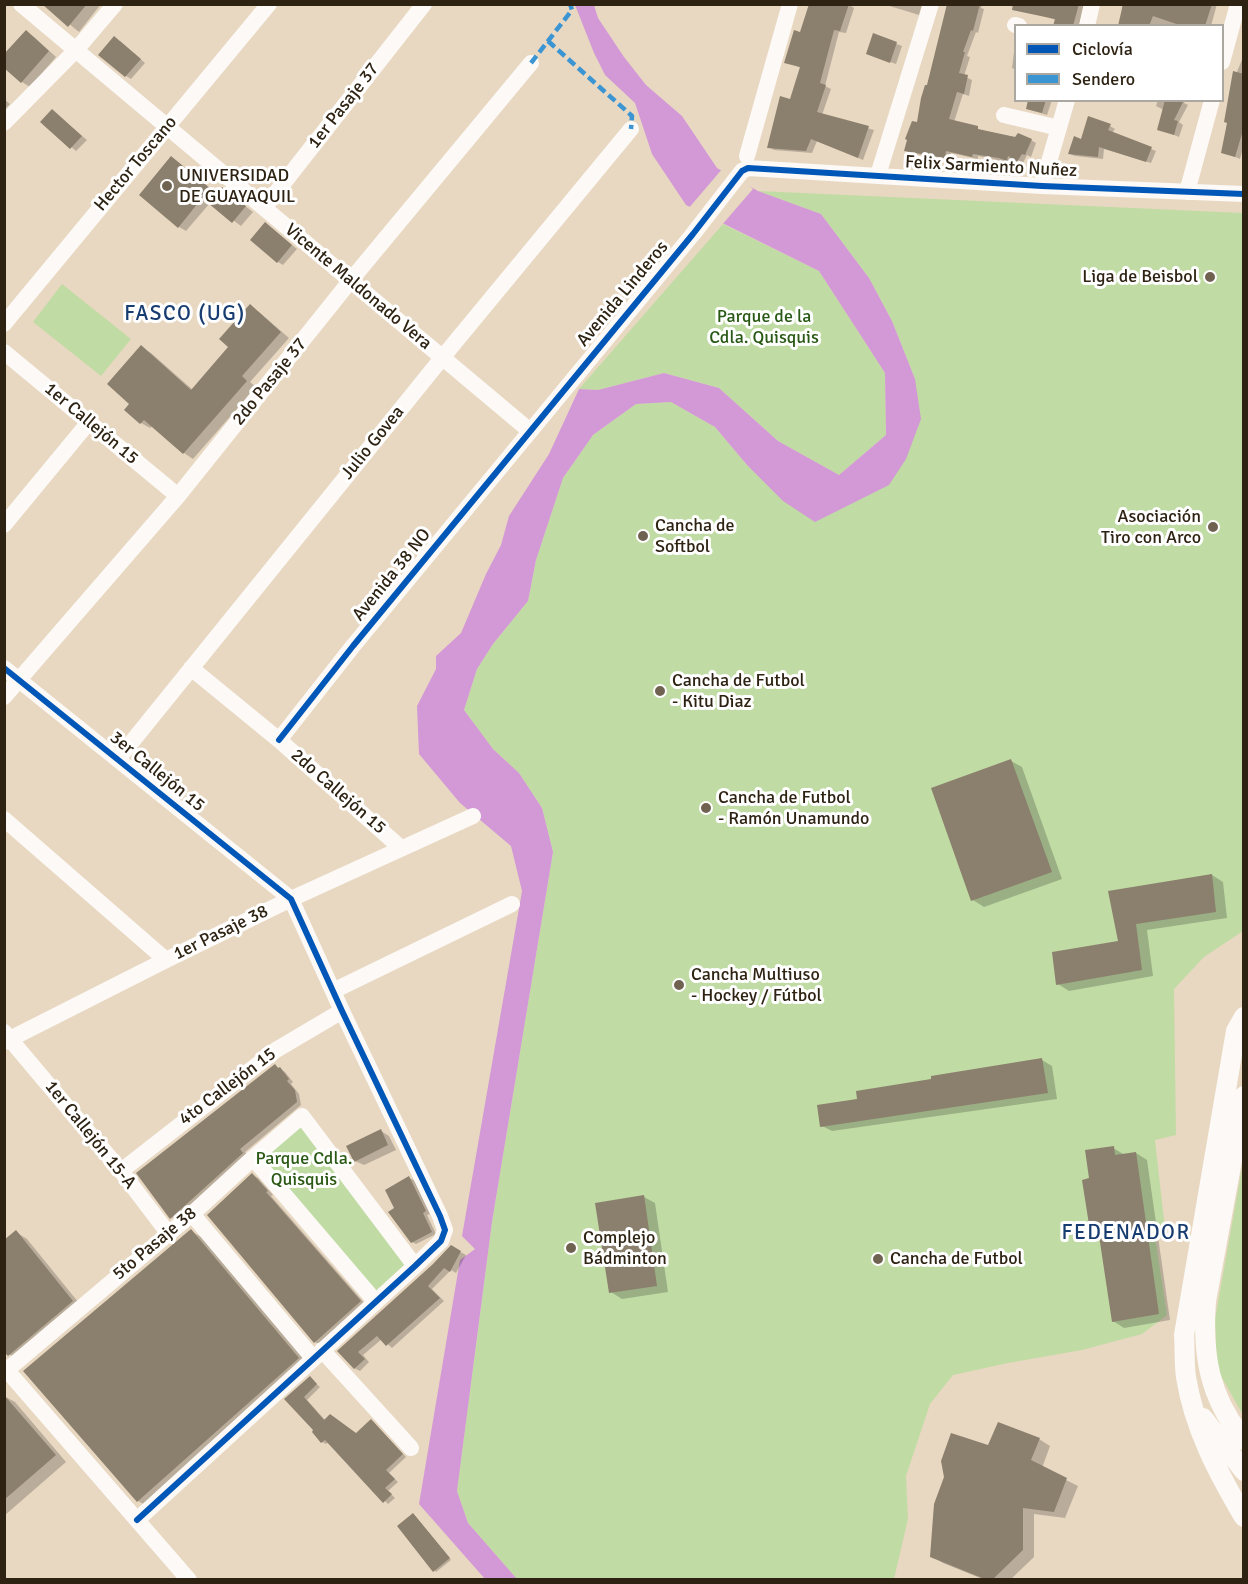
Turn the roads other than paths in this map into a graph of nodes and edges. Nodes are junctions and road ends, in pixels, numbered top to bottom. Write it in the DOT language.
graph roads {
  1 [pos="21,4"];
  2 [pos="115,4"];
  3 [pos="269,4"];
  4 [pos="424,4"];
  5 [pos="790,4"];
  6 [pos="931,4"];
  7 [pos="1092,4"];
  8 [pos="1238,4"];
  9 [pos="1088,24"];
  10 [pos="76,50"];
  11 [pos="1224,55"];
  12 [pos="531,63"];
  13 [pos="1066,102"];
  14 [pos="1211,102"];
  15 [pos="1004,115"];
  16 [pos="4,123"];
  17 [pos="167,126"];
  18 [pos="1059,128"];
  19 [pos="631,129"];
  20 [pos="747,156"];
  21 [pos="739,175"];
  22 [pos="878,176"];
  23 [pos="1042,186"];
  24 [pos="1186,192"];
  25 [pos="1244,194"];
  26 [pos="264,208"];
  27 [pos="351,280"];
  28 [pos="4,324"];
  29 [pos="4,352"];
  30 [pos="442,358"];
  31 [pos="89,422"];
  32 [pos="530,431"];
  33 [pos="178,496"];
  34 [pos="4,525"];
  35 [pos="4,668"];
  36 [pos="191,668"];
  37 [pos="19,680"];
  38 [pos="4,697"];
  39 [pos="279,740"];
  40 [pos="118,759"];
  41 [pos="473,816"];
  42 [pos="4,819"];
  43 [pos="401,848"];
  44 [pos="291,899"];
  45 [pos="512,904"];
  46 [pos="166,960"];
  47 [pos="333,991"];
  48 [pos="342,1011"];
  49 [pos="1244,1017"];
  50 [pos="6,1037"];
  51 [pos="1244,1096"];
  52 [pos="253,1158"];
  53 [pos="120,1171"];
  54 [pos="192,1214"];
  55 [pos="168,1233"];
  56 [pos="415,1266"];
  57 [pos="375,1301"];
  58 [pos="318,1354"];
  59 [pos="6,1369"];
  60 [pos="1192,1404"];
  61 [pos="1244,1440"];
  62 [pos="411,1448"];
  63 [pos="1244,1471"];
  64 [pos="1244,1517"];
  65 [pos="137,1520"];
  66 [pos="189,1580"];
  1 -- 10 [label="street, Vicente Maldonado Vera"];
  2 -- 10 [label="street"];
  3 -- 17 [label="street, Hector Toscano"];
  4 -- 26 [label="street, 1er Pasaje 37"];
  5 -- 20 [label="street"];
  6 -- 22 [label="street"];
  7 -- 9 [label="street"];
  8 -- 11 [label="street"];
  10 -- 16 [label="street"];
  10 -- 17 [label="street, Vicente Maldonado Vera"];
  12 -- 27 [label="street, 2do Pasaje 37"];
  13 -- 18 [label="street"];
  14 -- 24 [label="street"];
  15 -- 18 [label="street"];
  17 -- 26 [label="street, Vicente Maldonado Vera"];
  17 -- 28 [label="street, Hector Toscano"];
  18 -- 23 [label="street"];
  19 -- 30 [label="street, Julio Govea"];
  21 -- 22 [label="street, Felix Sarmiento Nuñez"];
  21 -- 32 [label="street, Avenida Linderos"];
  22 -- 23 [label="street, Felix Sarmiento Nuñez"];
  23 -- 24 [label="street, Felix Sarmiento Nuñez"];
  24 -- 25 [label="street, Felix Sarmiento Nuñez"];
  26 -- 27 [label="street, Vicente Maldonado Vera"];
  27 -- 30 [label="street, Vicente Maldonado Vera"];
  27 -- 33 [label="street, 2do Pasaje 37"];
  29 -- 31 [label="street, 1er Callejón 15"];
  30 -- 32 [label="street, Vicente Maldonado Vera"];
  30 -- 36 [label="street, Julio Govea"];
  31 -- 33 [label="street, 1er Callejón 15"];
  31 -- 34 [label="street"];
  32 -- 39 [label="street, Avenida 38 NO"];
  33 -- 37 [label="street, 2do Pasaje 37"];
  35 -- 37 [label="street, 3er Callejón 15"];
  36 -- 39 [label="street, 2do Callejón 15"];
  36 -- 40 [label="street, Julio Govea"];
  37 -- 38 [label="street, 2do Pasaje 37"];
  37 -- 40 [label="street, 3er Callejón 15"];
  39 -- 43 [label="street, 2do Callejón 15"];
  40 -- 44 [label="street, 3er Callejón 15"];
  41 -- 43 [label="street, 1er Pasaje 38"];
  42 -- 46 [label="street"];
  43 -- 44 [label="street, 1er Pasaje 38"];
  44 -- 46 [label="street, 1er Pasaje 38"];
  44 -- 47 [label="street"];
  45 -- 47 [label="street"];
  46 -- 50 [label="street, 1er Pasaje 38"];
  47 -- 48 [label="street"];
  48 -- 53 [label="street, 4to Callejón 15"];
  48 -- 56 [label="street"];
  49 -- 60 [label="main road"];
  50 -- 53 [label="street, 1er Callejón 15-A"];
  51 -- 61 [label="main road"];
  52 -- 54 [label="street, 5to Pasaje 38"];
  52 -- 56 [label="street, 5to Pasaje 38"];
  52 -- 57 [label="street"];
  53 -- 55 [label="street, 1er Callejón 15-A"];
  54 -- 55 [label="street, 5to Pasaje 38"];
  54 -- 58 [label="street"];
  55 -- 59 [label="street, 5to Pasaje 38"];
  56 -- 57 [label="street"];
  57 -- 58 [label="street"];
  58 -- 62 [label="street"];
  58 -- 65 [label="street"];
  59 -- 65 [label="street"];
  60 -- 63 [label="main road"];
  60 -- 64 [label="main road"];
  65 -- 66 [label="street"];
}
